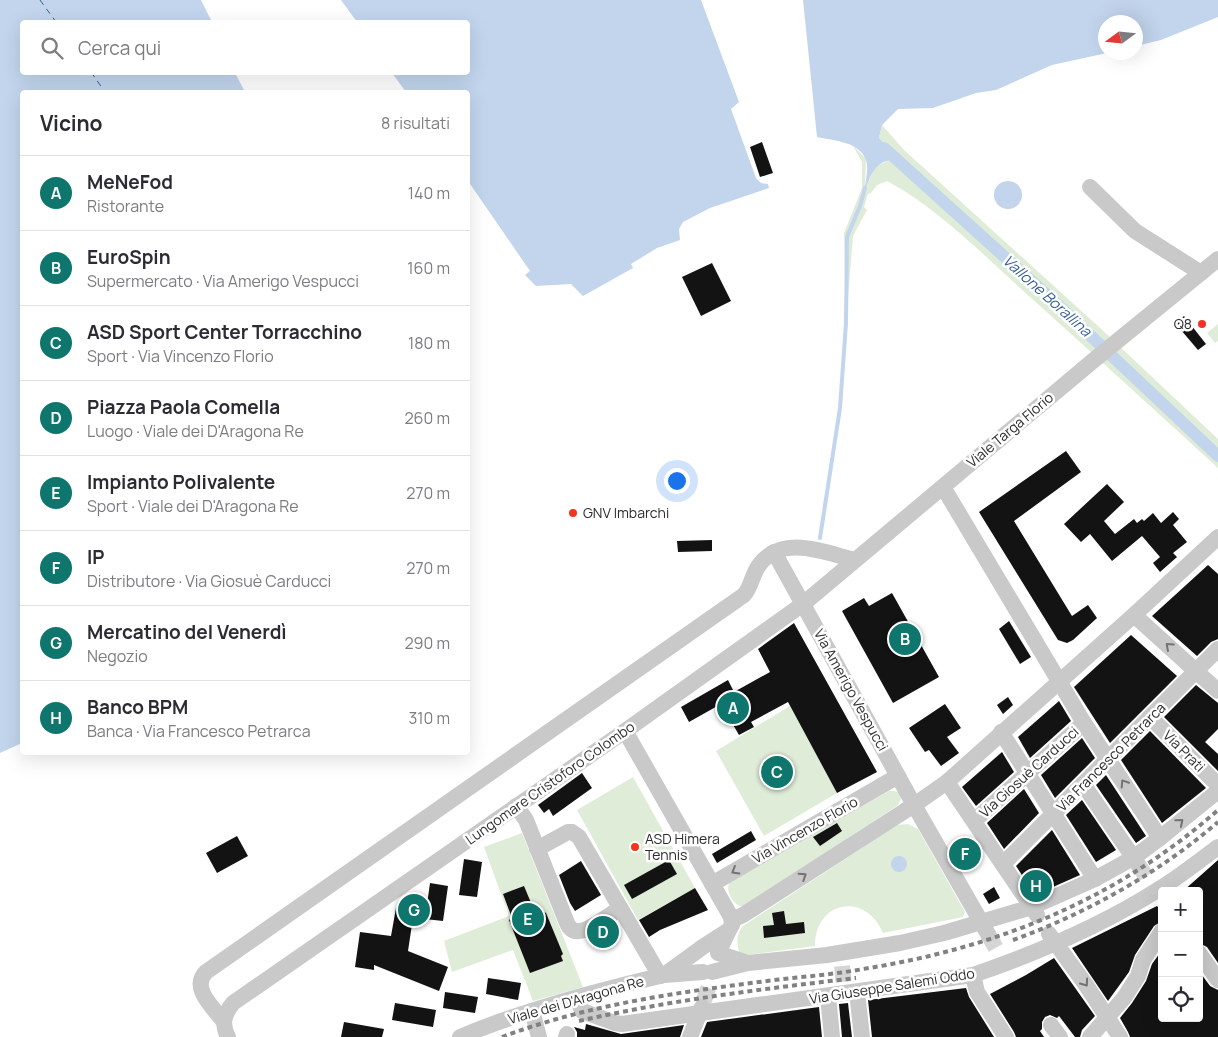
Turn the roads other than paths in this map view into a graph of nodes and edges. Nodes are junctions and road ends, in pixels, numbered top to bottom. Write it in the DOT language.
graph roads {
  1 [pos="1090,187"];
  2 [pos="1218,259"];
  3 [pos="1201,273"];
  4 [pos="943,487"];
  5 [pos="1218,537"];
  6 [pos="774,552"];
  7 [pos="856,560"];
  8 [pos="803,604"];
  9 [pos="1134,615"];
  10 [pos="1218,649"];
  11 [pos="1196,671"];
  12 [pos="1059,681"];
  13 [pos="1218,691"];
  14 [pos="1150,717"];
  15 [pos="1084,723"];
  16 [pos="625,731"];
  17 [pos="1001,732"];
  18 [pos="1108,758"];
  19 [pos="1027,772"];
  20 [pos="898,776"];
  21 [pos="947,782"];
  22 [pos="1084,784"];
  23 [pos="1218,785"];
  24 [pos="1218,791"];
  25 [pos="914,805"];
  26 [pos="516,806"];
  27 [pos="1054,814"];
  28 [pos="974,821"];
  29 [pos="1160,838"];
  30 [pos="1218,846"];
  31 [pos="537,849"];
  32 [pos="1135,860"];
  33 [pos="1003,864"];
  34 [pos="1095,879"];
  35 [pos="712,884"];
  36 [pos="1156,891"];
  37 [pos="620,908"];
  38 [pos="1034,911"];
  39 [pos="730,925"];
  40 [pos="985,928"];
  41 [pos="1161,932"];
  42 [pos="1052,939"];
  43 [pos="701,948"];
  44 [pos="718,953"];
  45 [pos="1208,958"];
  46 [pos="748,963"];
  47 [pos="708,975"];
  48 [pos="973,975"];
  49 [pos="662,976"];
  50 [pos="1218,980"];
  51 [pos="849,990"];
  52 [pos="828,996"];
  53 [pos="577,998"];
  54 [pos="702,1008"];
  55 [pos="532,1011"];
  56 [pos="1108,1017"];
  57 [pos="226,1029"];
  58 [pos="460,1037"];
  59 [pos="540,1037"];
  60 [pos="690,1037"];
  61 [pos="832,1037"];
  62 [pos="862,1037"];
  63 [pos="1006,1037"];
  64 [pos="1090,1037"];
  65 [pos="1120,1037"];
  1 -- 3 [label="street"];
  2 -- 3 [label="street, Viale Targa Florio"];
  3 -- 4 [label="street, Viale Targa Florio"];
  4 -- 7 [label="street, Viale Targa Florio"];
  4 -- 12 [label="street"];
  5 -- 9 [label="street"];
  6 -- 7 [label="street"];
  6 -- 8 [label="street, Via Amerigo Vespucci"];
  6 -- 57 [label="street"];
  7 -- 8 [label="street, Viale Targa Florio"];
  8 -- 16 [label="street, Lungomare Cristoforo Colombo"];
  8 -- 20 [label="street, Via Amerigo Vespucci"];
  11 -- 9 [label="street, one-way"];
  9 -- 12 [label="street"];
  10 -- 11 [label="street, Via Francesco Petrarca"];
  11 -- 13 [label="street"];
  11 -- 14 [label="street, Via Francesco Petrarca"];
  12 -- 15 [label="street"];
  12 -- 17 [label="street"];
  14 -- 18 [label="street, Via Francesco Petrarca"];
  14 -- 23 [label="street, Via Prati"];
  15 -- 18 [label="street"];
  15 -- 19 [label="street, Via Giosuè Carducci"];
  16 -- 26 [label="street, Lungomare Cristoforo Colombo"];
  16 -- 35 [label="street"];
  17 -- 19 [label="street"];
  17 -- 21 [label="street"];
  18 -- 22 [label="street, Via Francesco Petrarca"];
  29 -- 18 [label="street, one-way"];
  19 -- 27 [label="street"];
  19 -- 28 [label="street, Via Giosuè Carducci"];
  20 -- 25 [label="street, Via Amerigo Vespucci"];
  20 -- 35 [label="street, Via Vincenzo Florio, one-way"];
  21 -- 25 [label="street"];
  21 -- 28 [label="street"];
  22 -- 27 [label="street, Via Francesco Petrarca"];
  22 -- 32 [label="street"];
  29 -- 24 [label="street, one-way"];
  39 -- 25 [label="street, one-way"];
  25 -- 40 [label="street, Via Amerigo Vespucci"];
  26 -- 31 [label="street"];
  26 -- 57 [label="street, Lungomare Cristoforo Colombo"];
  27 -- 33 [label="street, Via Francesco Petrarca"];
  27 -- 34 [label="street"];
  28 -- 33 [label="street"];
  29 -- 32 [label="street"];
  30 -- 36 [label="street, Via Giuseppe Salemi Oddo"];
  31 -- 37 [label="street"];
  31 -- 37 [label="street"];
  32 -- 34 [label="street"];
  33 -- 38 [label="street"];
  34 -- 38 [label="street"];
  35 -- 39 [label="street"];
  36 -- 42 [label="street, Via Giuseppe Salemi Oddo"];
  37 -- 49 [label="street"];
  38 -- 40 [label="street"];
  39 -- 43 [label="street"];
  39 -- 44 [label="street"];
  40 -- 46 [label="street"];
  41 -- 56 [label="street"];
  42 -- 48 [label="street, Via Giuseppe Salemi Oddo"];
  42 -- 56 [label="street, one-way"];
  43 -- 44 [label="street"];
  43 -- 47 [label="street"];
  43 -- 49 [label="street"];
  44 -- 46 [label="street"];
  44 -- 47 [label="street"];
  45 -- 50 [label="street"];
  46 -- 47 [label="street"];
  47 -- 49 [label="street"];
  48 -- 51 [label="street, Via Giuseppe Salemi Oddo"];
  48 -- 63 [label="street"];
  49 -- 53 [label="street, Viale dei D'Aragona Re"];
  51 -- 52 [label="street, Via Giuseppe Salemi Oddo"];
  51 -- 62 [label="street"];
  52 -- 54 [label="street, Via Giuseppe Salemi Oddo"];
  52 -- 61 [label="street"];
  53 -- 54 [label="street, Via Giuseppe Salemi Oddo"];
  53 -- 55 [label="street, Viale dei D'Aragona Re"];
  54 -- 60 [label="street"];
  55 -- 58 [label="street, Viale dei D'Aragona Re"];
  55 -- 59 [label="street"];
  56 -- 64 [label="street"];
  56 -- 65 [label="street"];
}
